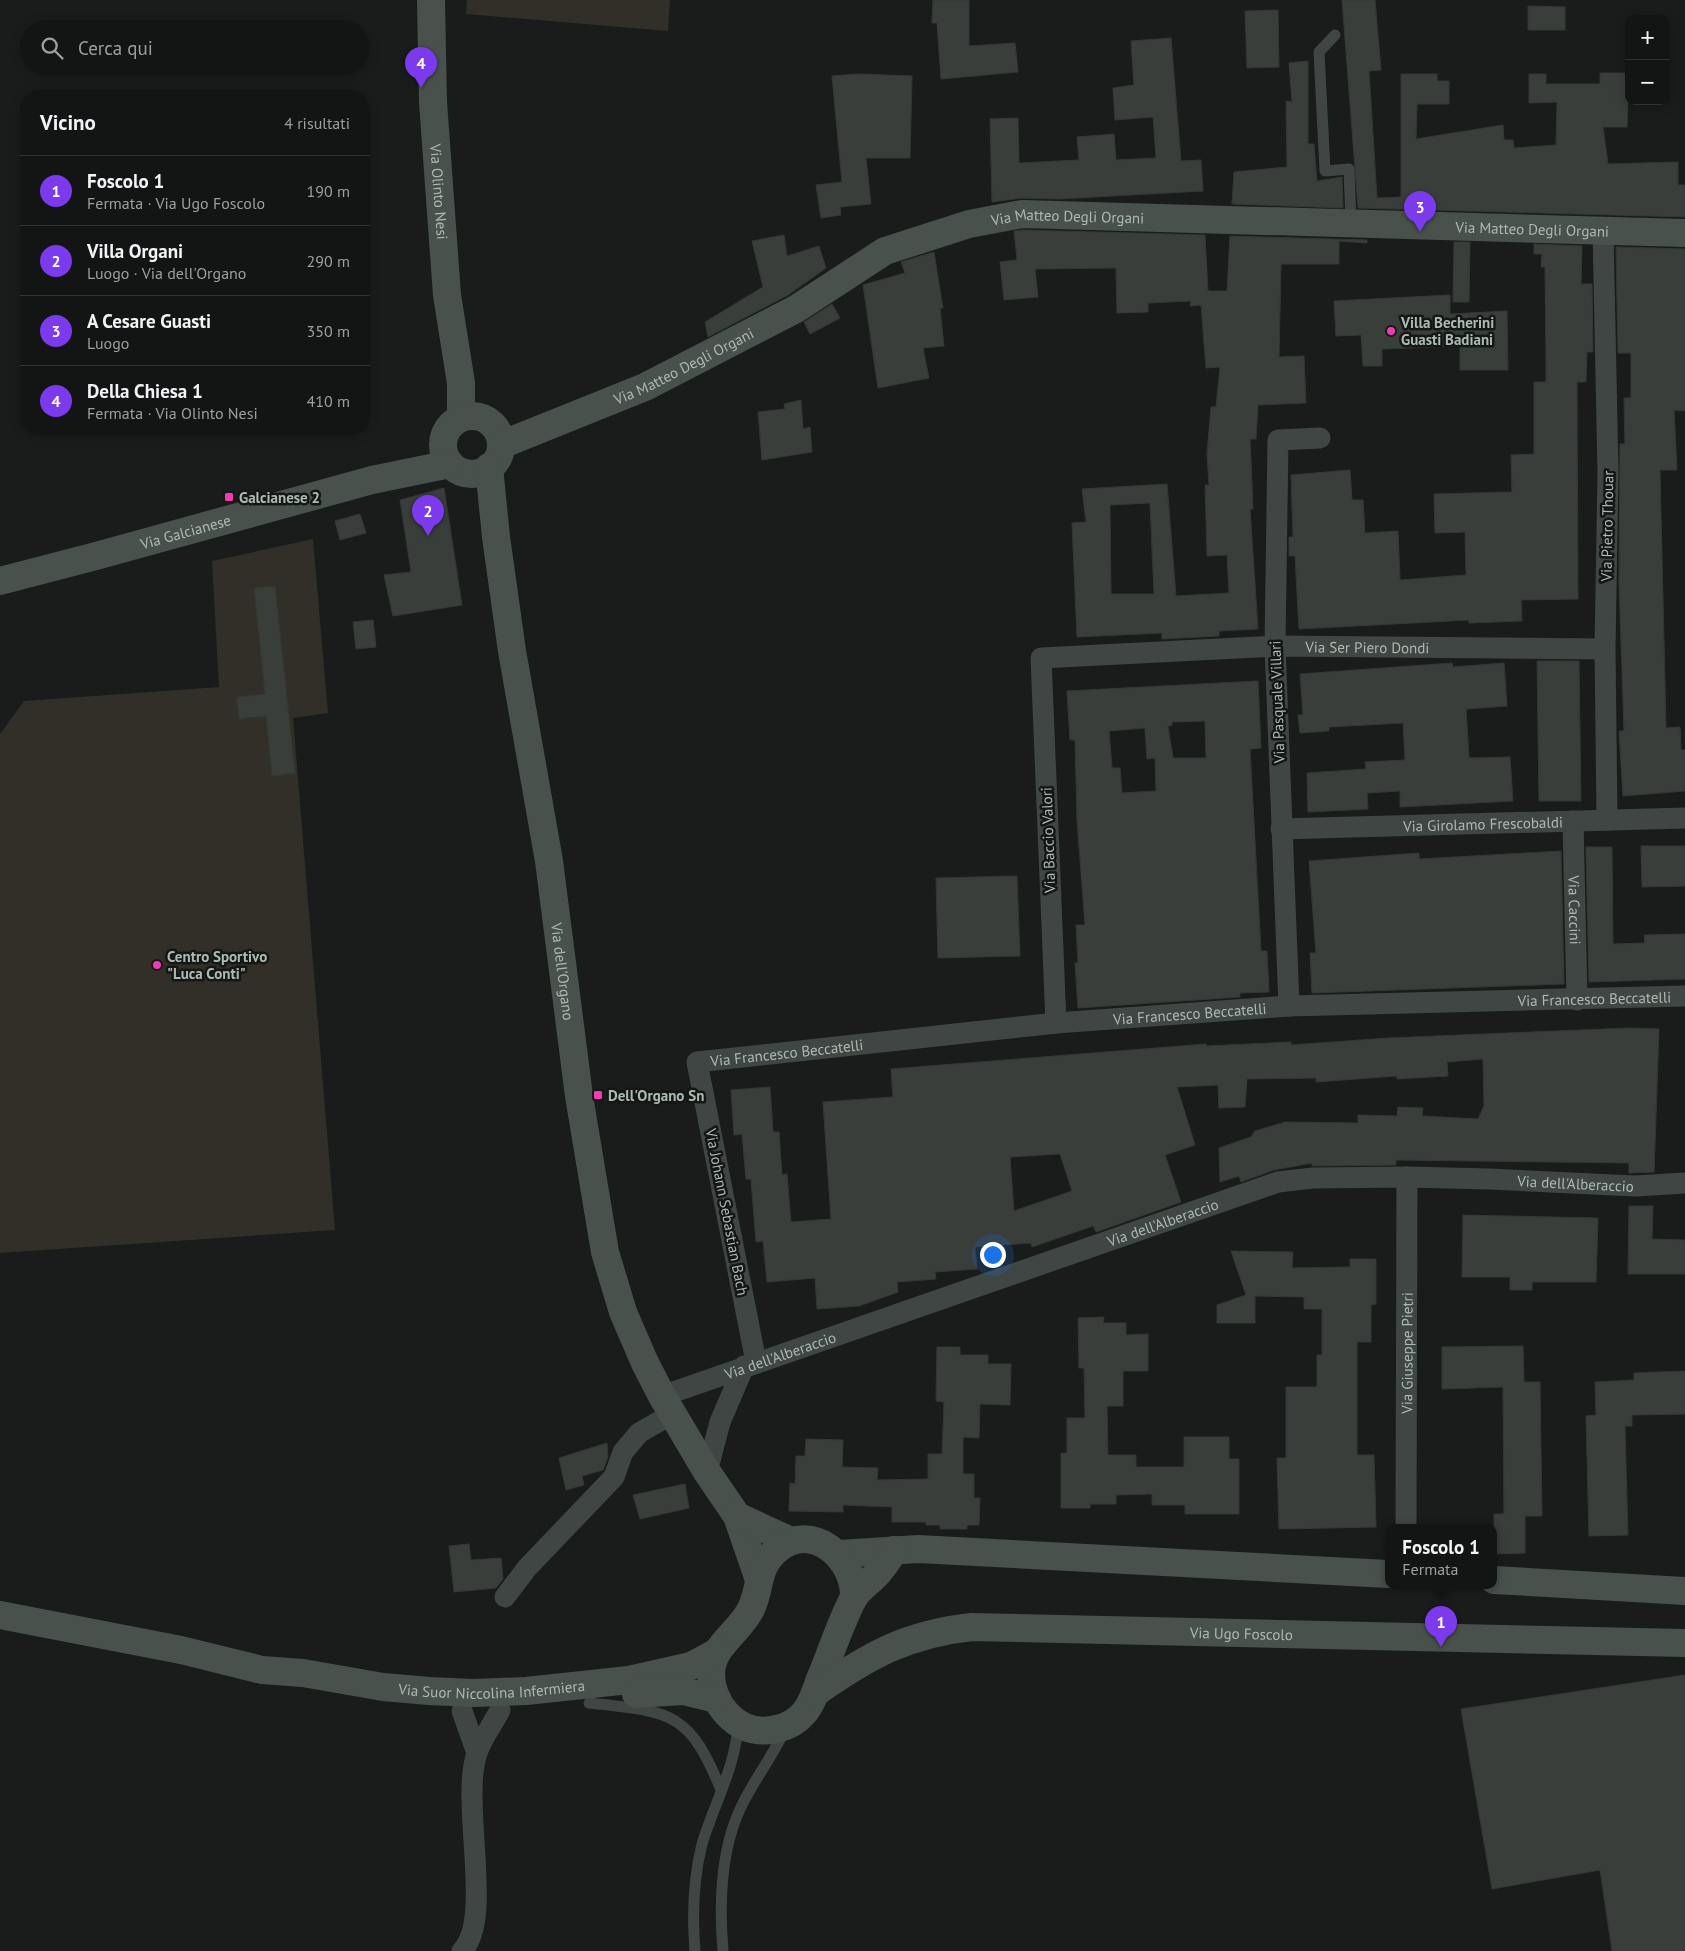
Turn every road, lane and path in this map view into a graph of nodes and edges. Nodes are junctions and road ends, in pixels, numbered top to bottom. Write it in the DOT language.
graph roads {
  1 [pos="431,0"];
  2 [pos="1335,35"];
  3 [pos="1351,223"];
  4 [pos="1603,232"];
  5 [pos="1685,233"];
  6 [pos="467,417"];
  7 [pos="1320,438"];
  8 [pos="470,458"];
  9 [pos="0,580"];
  10 [pos="1275,646"];
  11 [pos="1605,649"];
  12 [pos="1041,658"];
  13 [pos="1685,818"];
  14 [pos="1607,820"];
  15 [pos="1573,821"];
  16 [pos="1281,829"];
  17 [pos="1685,996"];
  18 [pos="1577,1000"];
  19 [pos="1289,1006"];
  20 [pos="1056,1022"];
  21 [pos="697,1062"];
  22 [pos="1407,1177"];
  23 [pos="1685,1183"];
  24 [pos="750,1364"];
  25 [pos="667,1405"];
  26 [pos="707,1472"];
  27 [pos="737,1516"];
  28 [pos="1406,1524"];
  29 [pos="791,1541"];
  30 [pos="895,1550"];
  31 [pos="839,1554"];
  32 [pos="1385,1574"];
  33 [pos="758,1577"];
  34 [pos="1497,1580"];
  35 [pos="1685,1591"];
  36 [pos="505,1597"];
  37 [pos="854,1597"];
  38 [pos="0,1615"];
  39 [pos="1685,1643"];
  40 [pos="717,1652"];
  41 [pos="262,1670"];
  42 [pos="814,1693"];
  43 [pos="716,1699"];
  44 [pos="589,1703"];
  45 [pos="500,1710"];
  46 [pos="462,1711"];
  47 [pos="738,1724"];
  48 [pos="788,1725"];
  49 [pos="477,1753"];
  50 [pos="721,1790"];
  51 [pos="468,1948"];
  52 [pos="695,1951"];
  53 [pos="723,1951"];
  1 -- 6 [label="street, Via Olinto Nesi"];
  2 -- 3 [label="lane"];
  3 -- 4 [label="street, Via Matteo Degli Organi"];
  3 -- 8 [label="street, Via Matteo Degli Organi"];
  4 -- 5 [label="street, Via Matteo Degli Organi"];
  4 -- 11 [label="street, Via Pietro Thouar"];
  6 -- 8 [label="street"];
  6 -- 8 [label="street, Via dell'Organo"];
  7 -- 10 [label="street, Via Pasquale Villari"];
  8 -- 9 [label="street, Via Galcianese"];
  8 -- 25 [label="street, Via dell'Organo"];
  10 -- 11 [label="street, Via Ser Piero Dondi"];
  10 -- 12 [label="street, Via Ser Piero Dondi"];
  10 -- 16 [label="street, Via Pasquale Villari"];
  11 -- 14 [label="street, Via Pietro Thouar"];
  12 -- 20 [label="street, Via Baccio Valori"];
  13 -- 14 [label="street, Via Girolamo Frescobaldi"];
  14 -- 15 [label="street, Via Girolamo Frescobaldi"];
  15 -- 16 [label="street, Via Girolamo Frescobaldi"];
  15 -- 18 [label="street, Via Caccini"];
  16 -- 19 [label="street, Via Pasquale Villari"];
  17 -- 18 [label="street, Via Francesco Beccatelli"];
  18 -- 19 [label="street, Via Francesco Beccatelli"];
  19 -- 20 [label="street, Via Francesco Beccatelli"];
  20 -- 21 [label="street, Via Francesco Beccatelli"];
  21 -- 24 [label="street, Via Johann Sebastian Bach"];
  22 -- 23 [label="street, Via dell'Alberaccio"];
  22 -- 24 [label="street, Via dell'Alberaccio"];
  22 -- 28 [label="street, Via Giuseppe Pietri"];
  24 -- 25 [label="street, Via dell'Alberaccio"];
  24 -- 26 [label="street"];
  25 -- 26 [label="street"];
  25 -- 36 [label="street, Via dell'Alberaccio"];
  26 -- 27 [label="street"];
  27 -- 29 [label="street"];
  27 -- 33 [label="street"];
  29 -- 31 [label="street"];
  29 -- 33 [label="street"];
  30 -- 31 [label="street"];
  30 -- 32 [label="street"];
  30 -- 37 [label="street, Via Ugo Foscolo"];
  31 -- 37 [label="street"];
  33 -- 40 [label="street"];
  34 -- 35 [label="street"];
  37 -- 42 [label="street, Via Ugo Foscolo"];
  38 -- 41 [label="street, Via Suor Niccolina Infermiera"];
  39 -- 42 [label="street, Via Ugo Foscolo"];
  40 -- 41 [label="street, Via Suor Niccolina Infermiera"];
  40 -- 43 [label="street"];
  41 -- 46 [label="street, Via Suor Niccolina Infermiera"];
  42 -- 48 [label="street, Via Ugo Foscolo"];
  43 -- 44 [label="street, Via Suor Niccolina Infermiera"];
  43 -- 47 [label="street"];
  44 -- 45 [label="street, Via Suor Niccolina Infermiera"];
  44 -- 50 [label="lane, Via Suor Niccolina Infermiera"];
  45 -- 46 [label="street, Via Suor Niccolina Infermiera"];
  45 -- 49 [label="street"];
  46 -- 49 [label="street"];
  47 -- 48 [label="street"];
  47 -- 50 [label="lane"];
  48 -- 53 [label="lane"];
  49 -- 51 [label="street"];
  50 -- 52 [label="lane"];
}
